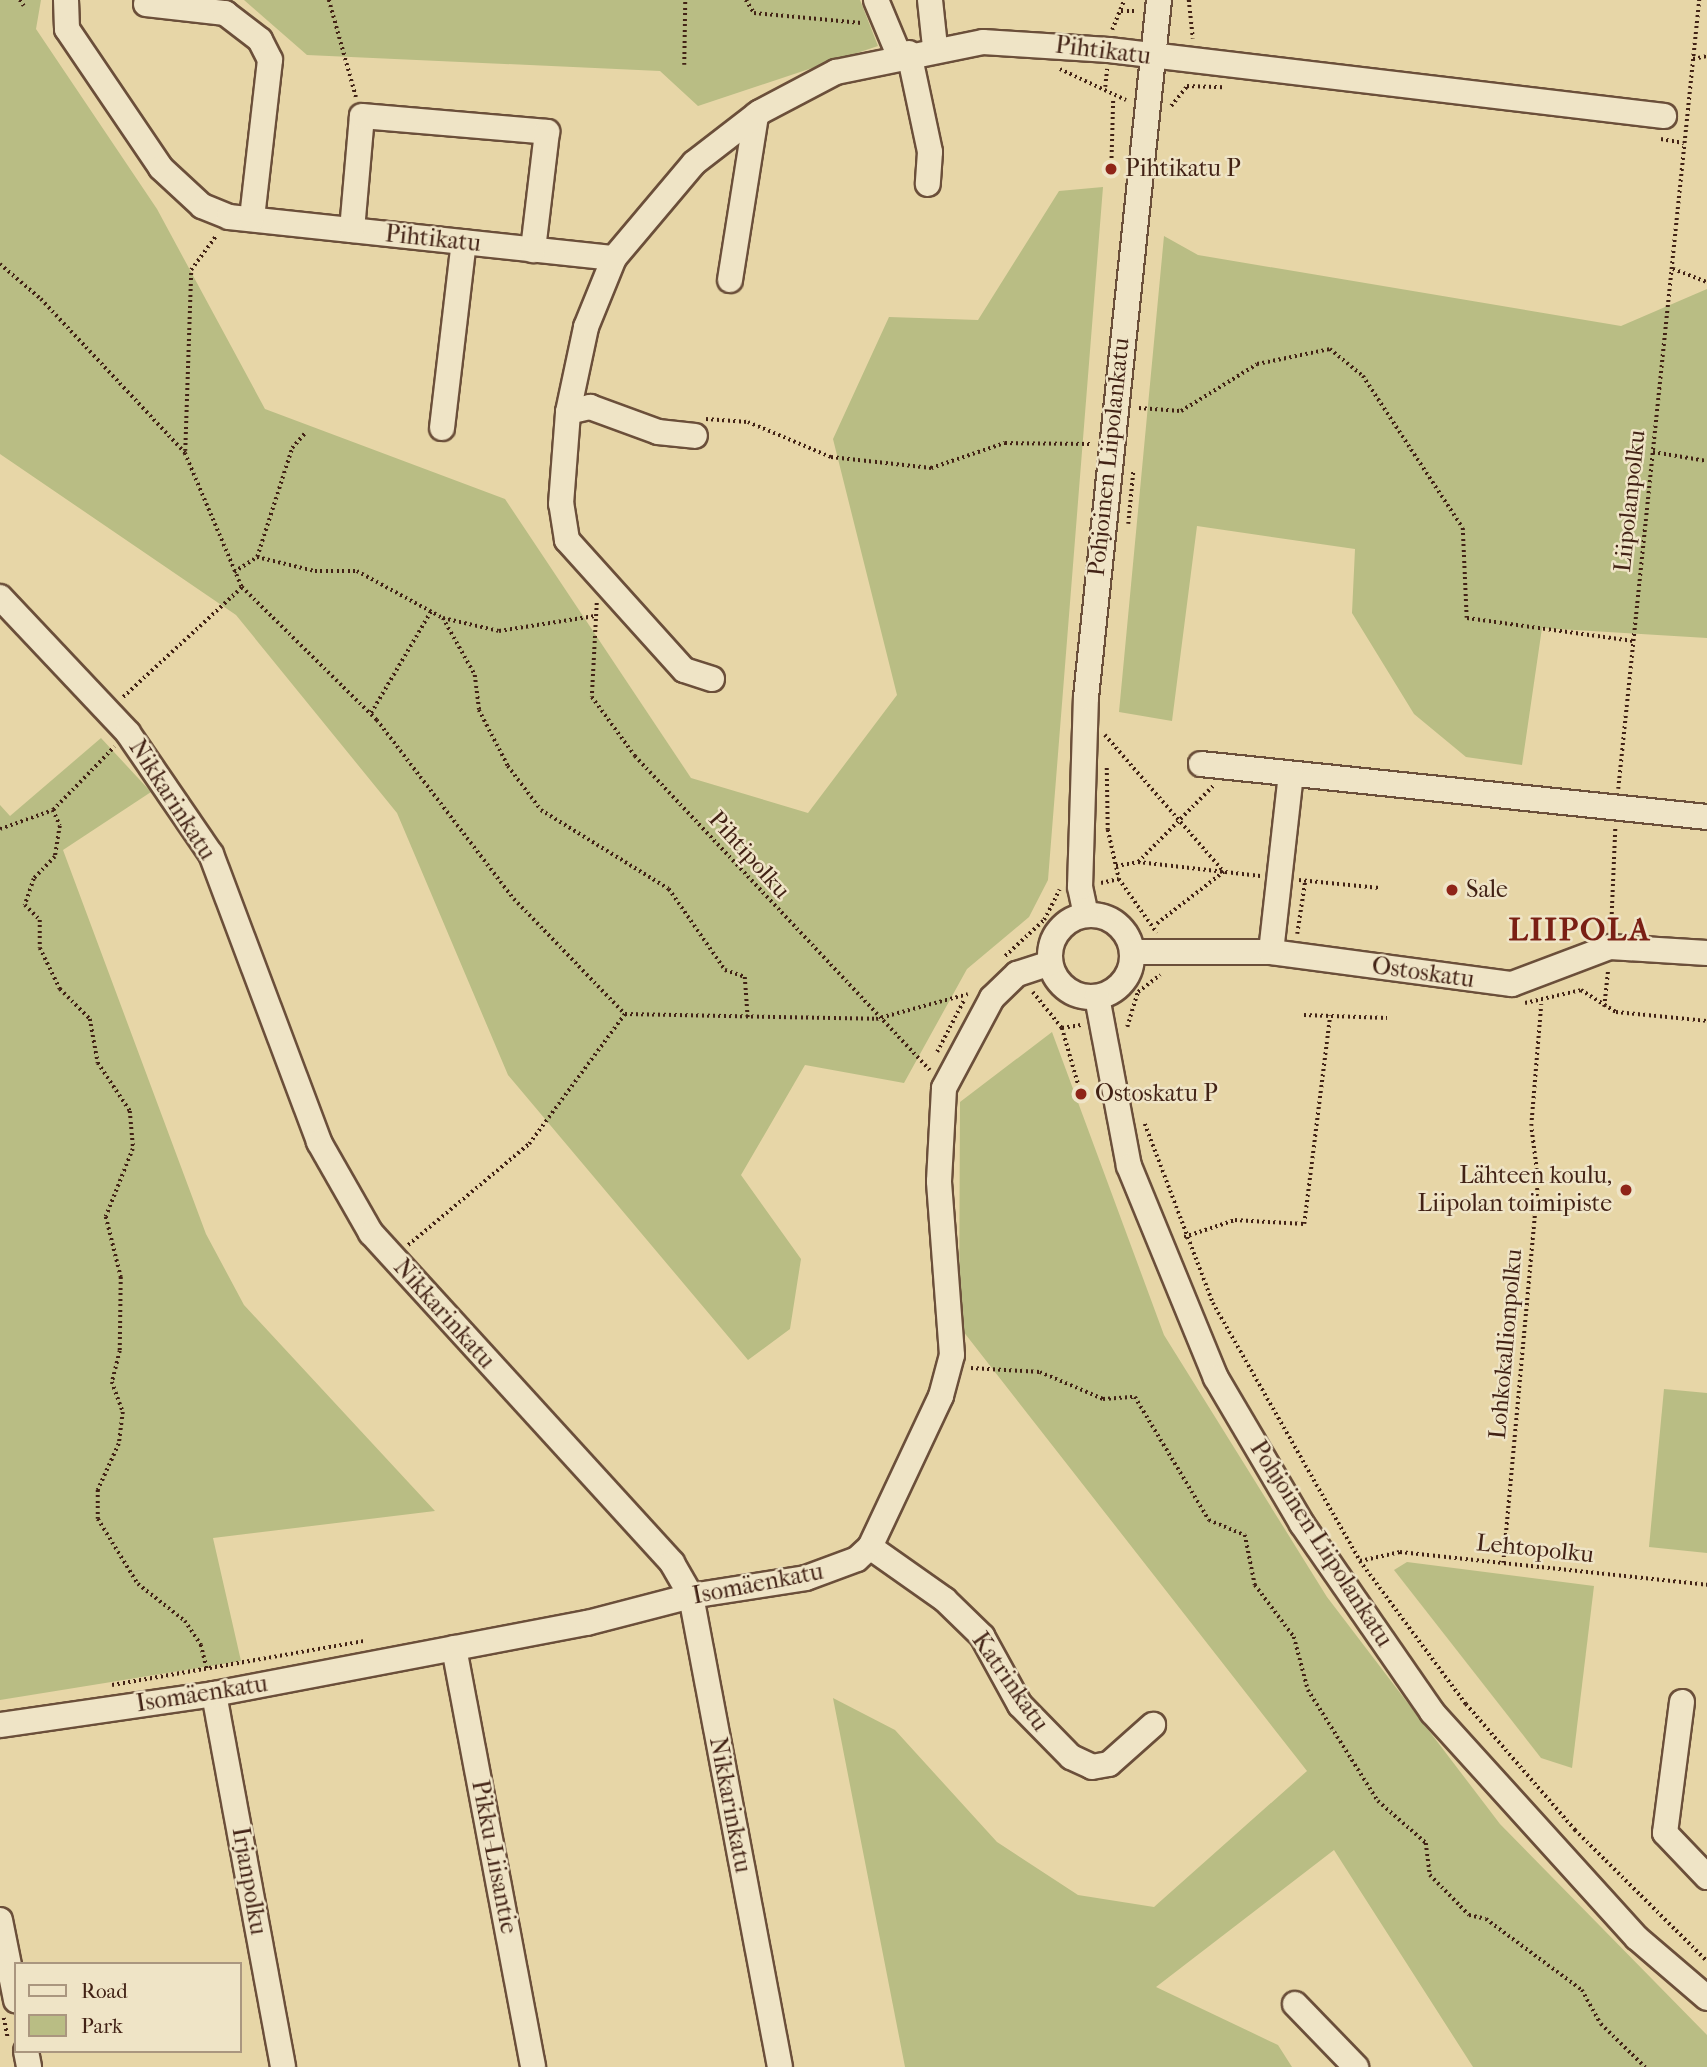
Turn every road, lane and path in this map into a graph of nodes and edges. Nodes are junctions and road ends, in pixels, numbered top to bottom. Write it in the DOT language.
graph roads {
  1 [pos="20,0"];
  2 [pos="66,0"];
  3 [pos="329,0"];
  4 [pos="685,0"];
  5 [pos="746,0"];
  6 [pos="930,0"];
  7 [pos="1159,0"];
  8 [pos="1699,0"];
  9 [pos="146,4"];
  10 [pos="24,6"];
  11 [pos="881,11"];
  12 [pos="935,47"];
  13 [pos="904,54"];
  14 [pos="1707,56"];
  15 [pos="1150,57"];
  16 [pos="1693,60"];
  17 [pos="684,65"];
  18 [pos="1055,67"];
  19 [pos="1227,87"];
  20 [pos="1113,99"];
  21 [pos="1145,101"];
  22 [pos="1171,104"];
  23 [pos="755,115"];
  24 [pos="362,116"];
  25 [pos="1168,116"];
  26 [pos="1661,127"];
  27 [pos="1684,143"];
  28 [pos="1111,169"];
  29 [pos="928,184"];
  30 [pos="242,218"];
  31 [pos="352,230"];
  32 [pos="464,242"];
  33 [pos="533,250"];
  34 [pos="614,258"];
  35 [pos="0,264"];
  36 [pos="1672,269"];
  37 [pos="730,280"];
  38 [pos="1707,282"];
  39 [pos="1140,395"];
  40 [pos="1139,408"];
  41 [pos="568,412"];
  42 [pos="1138,421"];
  43 [pos="442,428"];
  44 [pos="306,432"];
  45 [pos="695,436"];
  46 [pos="1110,445"];
  47 [pos="1653,452"];
  48 [pos="185,453"];
  49 [pos="1135,458"];
  50 [pos="1707,461"];
  51 [pos="1127,530"];
  52 [pos="257,558"];
  53 [pos="234,572"];
  54 [pos="242,587"];
  55 [pos="0,597"];
  56 [pos="431,611"];
  57 [pos="443,618"];
  58 [pos="1633,641"];
  59 [pos="712,679"];
  60 [pos="106,712"];
  61 [pos="370,713"];
  62 [pos="1106,722"];
  63 [pos="128,733"];
  64 [pos="1105,734"];
  65 [pos="1106,747"];
  66 [pos="1107,759"];
  67 [pos="1201,764"];
  68 [pos="1232,768"];
  69 [pos="1291,774"];
  70 [pos="1616,806"];
  71 [pos="53,810"];
  72 [pos="1181,817"];
  73 [pos="1707,817"];
  74 [pos="0,830"];
  75 [pos="1138,862"];
  76 [pos="1116,866"];
  77 [pos="1224,872"];
  78 [pos="1279,878"];
  79 [pos="1119,879"];
  80 [pos="1305,881"];
  81 [pos="1080,887"];
  82 [pos="1380,888"];
  83 [pos="1086,915"];
  84 [pos="1157,936"];
  85 [pos="1610,947"];
  86 [pos="1133,952"];
  87 [pos="1707,953"];
  88 [pos="1283,954"];
  89 [pos="1008,962"];
  90 [pos="1050,963"];
  91 [pos="1173,970"];
  92 [pos="1163,973"];
  93 [pos="976,985"];
  94 [pos="1097,997"];
  95 [pos="1518,1002"];
  96 [pos="1541,1004"];
  97 [pos="1604,1007"];
  98 [pos="625,1014"];
  99 [pos="1304,1015"];
  100 [pos="1331,1016"];
  101 [pos="876,1018"];
  102 [pos="1387,1018"];
  103 [pos="748,1020"];
  104 [pos="1126,1020"];
  105 [pos="1707,1021"];
  106 [pos="1097,1022"];
  107 [pos="1062,1028"];
  108 [pos="1127,1033"];
  109 [pos="944,1088"];
  110 [pos="1081,1094"];
  111 [pos="1143,1117"];
  112 [pos="1184,1237"];
  113 [pos="392,1257"];
  114 [pos="948,1370"];
  115 [pos="870,1547"];
  116 [pos="1360,1561"];
  117 [pos="1503,1563"];
  118 [pos="1707,1585"];
  119 [pos="691,1596"];
  120 [pos="454,1648"];
  121 [pos="207,1668"];
  122 [pos="214,1694"];
  123 [pos="1682,1702"];
  124 [pos="1,1725"];
  125 [pos="1153,1725"];
  126 [pos="1707,1877"];
  127 [pos="0,1920"];
  128 [pos="1707,1962"];
  129 [pos="1707,1998"];
  130 [pos="1295,2004"];
  131 [pos="10,2007"];
  132 [pos="14,2029"];
  133 [pos="283,2067"];
  134 [pos="533,2067"];
  135 [pos="780,2067"];
  136 [pos="1356,2067"];
  137 [pos="1645,2067"];
  1 -- 10 [label="path"];
  2 -- 30 [label="street, Pihtikatu"];
  3 -- 24 [label="path"];
  4 -- 17 [label="path"];
  5 -- 11 [label="path"];
  6 -- 12 [label="street"];
  7 -- 15 [label="street, Pohjoinen Liipolankatu"];
  8 -- 16 [label="path, Liipolanpolku"];
  9 -- 30 [label="street"];
  11 -- 13 [label="street"];
  12 -- 13 [label="street, Pihtikatu"];
  12 -- 15 [label="street, Pihtikatu"];
  13 -- 23 [label="street, Pihtikatu"];
  13 -- 29 [label="street"];
  14 -- 16 [label="path"];
  15 -- 21 [label="street, Pohjoinen Liipolankatu"];
  15 -- 26 [label="street, Pihtikatu"];
  16 -- 27 [label="path, Liipolanpolku"];
  18 -- 20 [label="path"];
  19 -- 22 [label="path"];
  20 -- 21 [label="path"];
  20 -- 28 [label="path"];
  21 -- 22 [label="path"];
  21 -- 46 [label="street, Pohjoinen Liipolankatu"];
  22 -- 25 [label="path"];
  23 -- 34 [label="street, Pihtikatu"];
  23 -- 37 [label="street"];
  24 -- 31 [label="street"];
  24 -- 33 [label="street"];
  26 -- 27 [label="path"];
  27 -- 36 [label="path, Liipolanpolku"];
  30 -- 31 [label="street, Pihtikatu"];
  30 -- 48 [label="path"];
  31 -- 32 [label="street, Pihtikatu"];
  32 -- 33 [label="street, Pihtikatu"];
  32 -- 43 [label="street"];
  33 -- 34 [label="street, Pihtikatu"];
  34 -- 41 [label="street, Pihtikatu"];
  35 -- 48 [label="path"];
  36 -- 38 [label="path"];
  36 -- 47 [label="path, Liipolanpolku"];
  39 -- 40 [label="path"];
  40 -- 42 [label="path"];
  40 -- 58 [label="path"];
  41 -- 45 [label="street"];
  41 -- 59 [label="street, Pihtikatu"];
  44 -- 52 [label="path"];
  45 -- 46 [label="path"];
  46 -- 81 [label="street, Pohjoinen Liipolankatu"];
  47 -- 50 [label="path"];
  47 -- 58 [label="path, Liipolanpolku"];
  48 -- 53 [label="path"];
  49 -- 51 [label="path"];
  52 -- 53 [label="path"];
  52 -- 56 [label="path"];
  53 -- 54 [label="path"];
  54 -- 60 [label="path"];
  54 -- 61 [label="path"];
  55 -- 60 [label="street, Nikkarinkatu"];
  56 -- 57 [label="path"];
  56 -- 61 [label="path"];
  57 -- 101 [label="path, Pihtipolku"];
  57 -- 103 [label="path"];
  58 -- 70 [label="path, Liipolanpolku"];
  60 -- 63 [label="street, Nikkarinkatu"];
  61 -- 98 [label="path"];
  62 -- 64 [label="path"];
  63 -- 71 [label="path"];
  63 -- 113 [label="street, Nikkarinkatu"];
  64 -- 65 [label="path"];
  64 -- 72 [label="path"];
  66 -- 76 [label="path"];
  67 -- 68 [label="street"];
  68 -- 69 [label="street"];
  68 -- 72 [label="path"];
  69 -- 70 [label="street"];
  69 -- 78 [label="street"];
  70 -- 73 [label="street"];
  70 -- 85 [label="path, Liipolanpolku"];
  71 -- 74 [label="path"];
  71 -- 121 [label="path"];
  72 -- 75 [label="path"];
  72 -- 77 [label="path"];
  75 -- 76 [label="path"];
  75 -- 77 [label="path"];
  76 -- 79 [label="path"];
  77 -- 78 [label="path"];
  77 -- 84 [label="path"];
  78 -- 80 [label="path"];
  78 -- 88 [label="street"];
  79 -- 81 [label="path"];
  79 -- 84 [label="path"];
  80 -- 82 [label="path"];
  80 -- 88 [label="path"];
  81 -- 83 [label="street, Pohjoinen Liipolankatu"];
  81 -- 89 [label="path"];
  83 -- 86 [label="street"];
  83 -- 90 [label="street"];
  84 -- 86 [label="street, Ostoskatu"];
  84 -- 88 [label="street, Ostoskatu"];
  84 -- 92 [label="path"];
  85 -- 87 [label="street, Ostoskatu"];
  85 -- 88 [label="street, Ostoskatu"];
  85 -- 97 [label="path, Liipolanpolku"];
  86 -- 94 [label="street"];
  89 -- 90 [label="street"];
  89 -- 107 [label="path"];
  89 -- 109 [label="street"];
  90 -- 94 [label="street"];
  91 -- 92 [label="path"];
  92 -- 104 [label="path"];
  93 -- 101 [label="path"];
  94 -- 106 [label="street, Pohjoinen Liipolankatu"];
  95 -- 96 [label="path"];
  96 -- 97 [label="path"];
  96 -- 117 [label="path, Lohkokallionpolku"];
  97 -- 105 [label="path"];
  98 -- 103 [label="path"];
  98 -- 113 [label="path"];
  99 -- 100 [label="path"];
  100 -- 102 [label="path"];
  100 -- 112 [label="path"];
  101 -- 103 [label="path"];
  101 -- 109 [label="path, Pihtipolku"];
  104 -- 106 [label="path"];
  104 -- 108 [label="path"];
  106 -- 107 [label="path"];
  106 -- 129 [label="street, Pohjoinen Liipolankatu"];
  107 -- 110 [label="path"];
  109 -- 114 [label="street"];
  111 -- 112 [label="path"];
  112 -- 116 [label="path"];
  113 -- 119 [label="street, Nikkarinkatu"];
  114 -- 115 [label="street"];
  114 -- 137 [label="path"];
  115 -- 119 [label="street, Isomäenkatu"];
  115 -- 125 [label="street, Katrinkatu"];
  116 -- 117 [label="path, Lehtopolku"];
  116 -- 128 [label="path"];
  117 -- 118 [label="path, Lehtopolku"];
  119 -- 120 [label="street, Isomäenkatu"];
  119 -- 135 [label="street, Nikkarinkatu"];
  120 -- 122 [label="street, Isomäenkatu"];
  120 -- 134 [label="street, Pikku-Liisantie"];
  122 -- 124 [label="street, Isomäenkatu"];
  122 -- 133 [label="street, Irjanpolku"];
  123 -- 126 [label="street"];
  127 -- 131 [label="street"];
  130 -- 136 [label="street"];
  131 -- 132 [label="path"];
}
